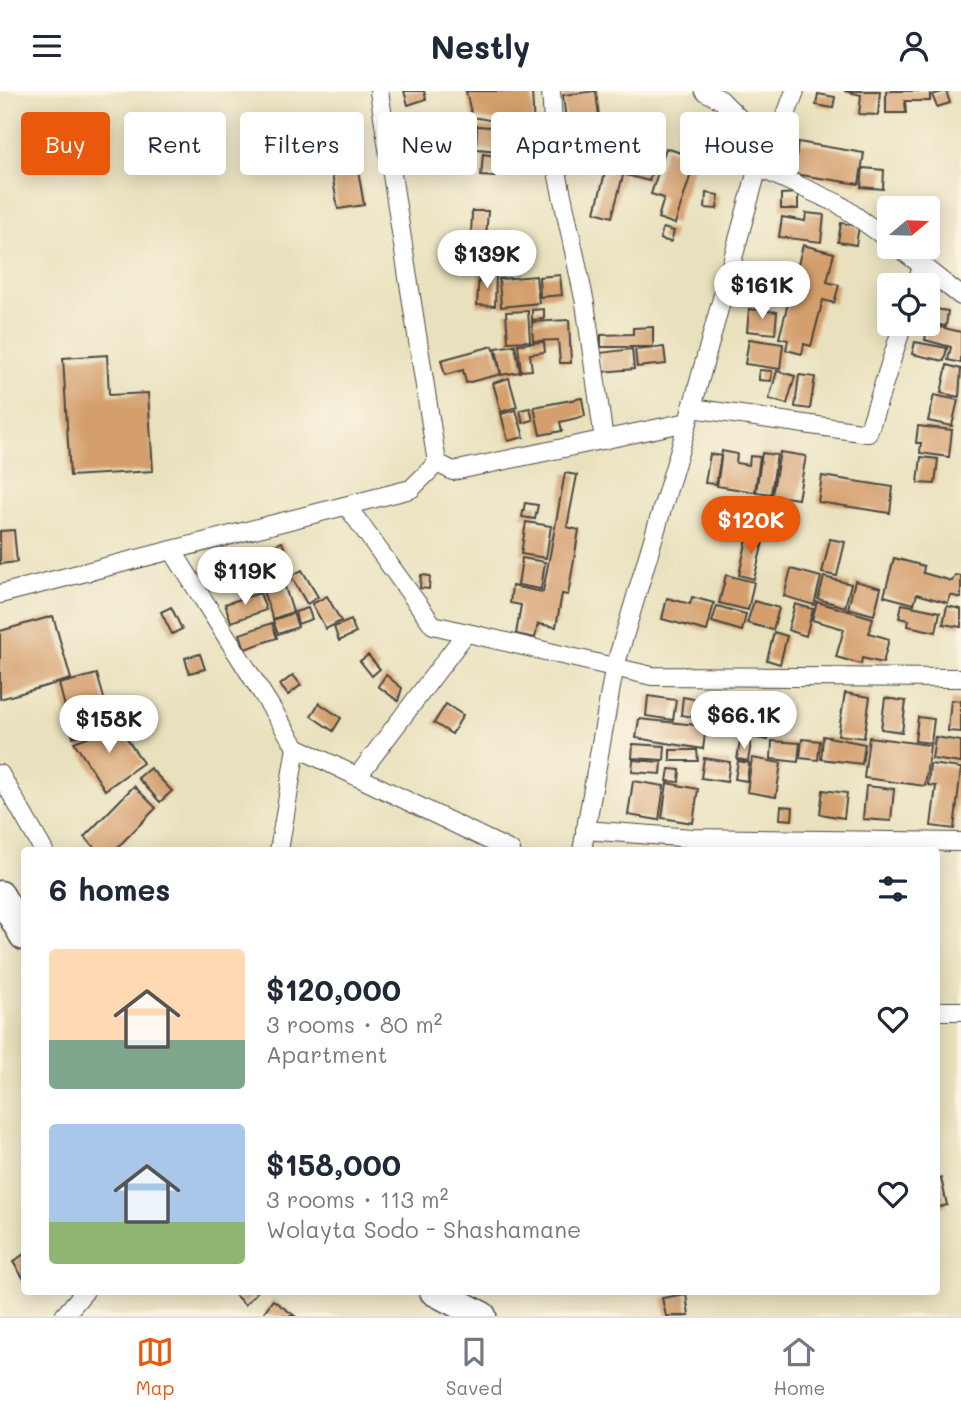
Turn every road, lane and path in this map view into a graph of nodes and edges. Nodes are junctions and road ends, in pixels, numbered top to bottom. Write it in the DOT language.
graph roads {
  1 [pos="379,91"];
  2 [pos="551,91"];
  3 [pos="704,91"];
  4 [pos="795,91"];
  5 [pos="733,112"];
  6 [pos="787,112"];
  7 [pos="756,175"];
  8 [pos="776,175"];
  9 [pos="877,231"];
  10 [pos="916,259"];
  11 [pos="923,264"];
  12 [pos="920,273"];
  13 [pos="961,296"];
  14 [pos="899,336"];
  15 [pos="690,415"];
  16 [pos="604,440"];
  17 [pos="437,463"];
  18 [pos="347,506"];
  19 [pos="172,550"];
  20 [pos="0,594"];
  21 [pos="466,633"];
  22 [pos="614,670"];
  23 [pos="961,678"];
  24 [pos="296,747"];
  25 [pos="0,774"];
  26 [pos="357,776"];
  27 [pos="585,830"];
  28 [pos="961,842"];
  29 [pos="42,847"];
  30 [pos="280,847"];
  31 [pos="503,847"];
  32 [pos="583,847"];
  33 [pos="0,895"];
  34 [pos="21,931"];
  35 [pos="940,1011"];
  36 [pos="961,1011"];
  37 [pos="82,1295"];
  38 [pos="441,1295"];
  39 [pos="472,1314"];
  40 [pos="64,1316"];
  1 -- 17 [label="street"];
  2 -- 16 [label="street"];
  3 -- 5 [label="street"];
  4 -- 6 [label="street"];
  7 -- 15 [label="street"];
  8 -- 9 [label="street"];
  10 -- 11 [label="street"];
  11 -- 12 [label="street"];
  11 -- 13 [label="street"];
  14 -- 15 [label="street"];
  15 -- 16 [label="street"];
  15 -- 22 [label="street"];
  16 -- 17 [label="street"];
  17 -- 18 [label="street"];
  18 -- 19 [label="street"];
  18 -- 21 [label="street"];
  19 -- 20 [label="street"];
  19 -- 24 [label="street"];
  21 -- 22 [label="street"];
  21 -- 26 [label="street"];
  22 -- 23 [label="street"];
  22 -- 27 [label="street"];
  24 -- 26 [label="street"];
  24 -- 30 [label="street"];
  25 -- 29 [label="street"];
  26 -- 31 [label="street"];
  27 -- 28 [label="street"];
  27 -- 32 [label="street"];
  33 -- 34 [label="highway"];
  35 -- 36 [label="street"];
  37 -- 40 [label="street"];
  38 -- 39 [label="highway"];
}
